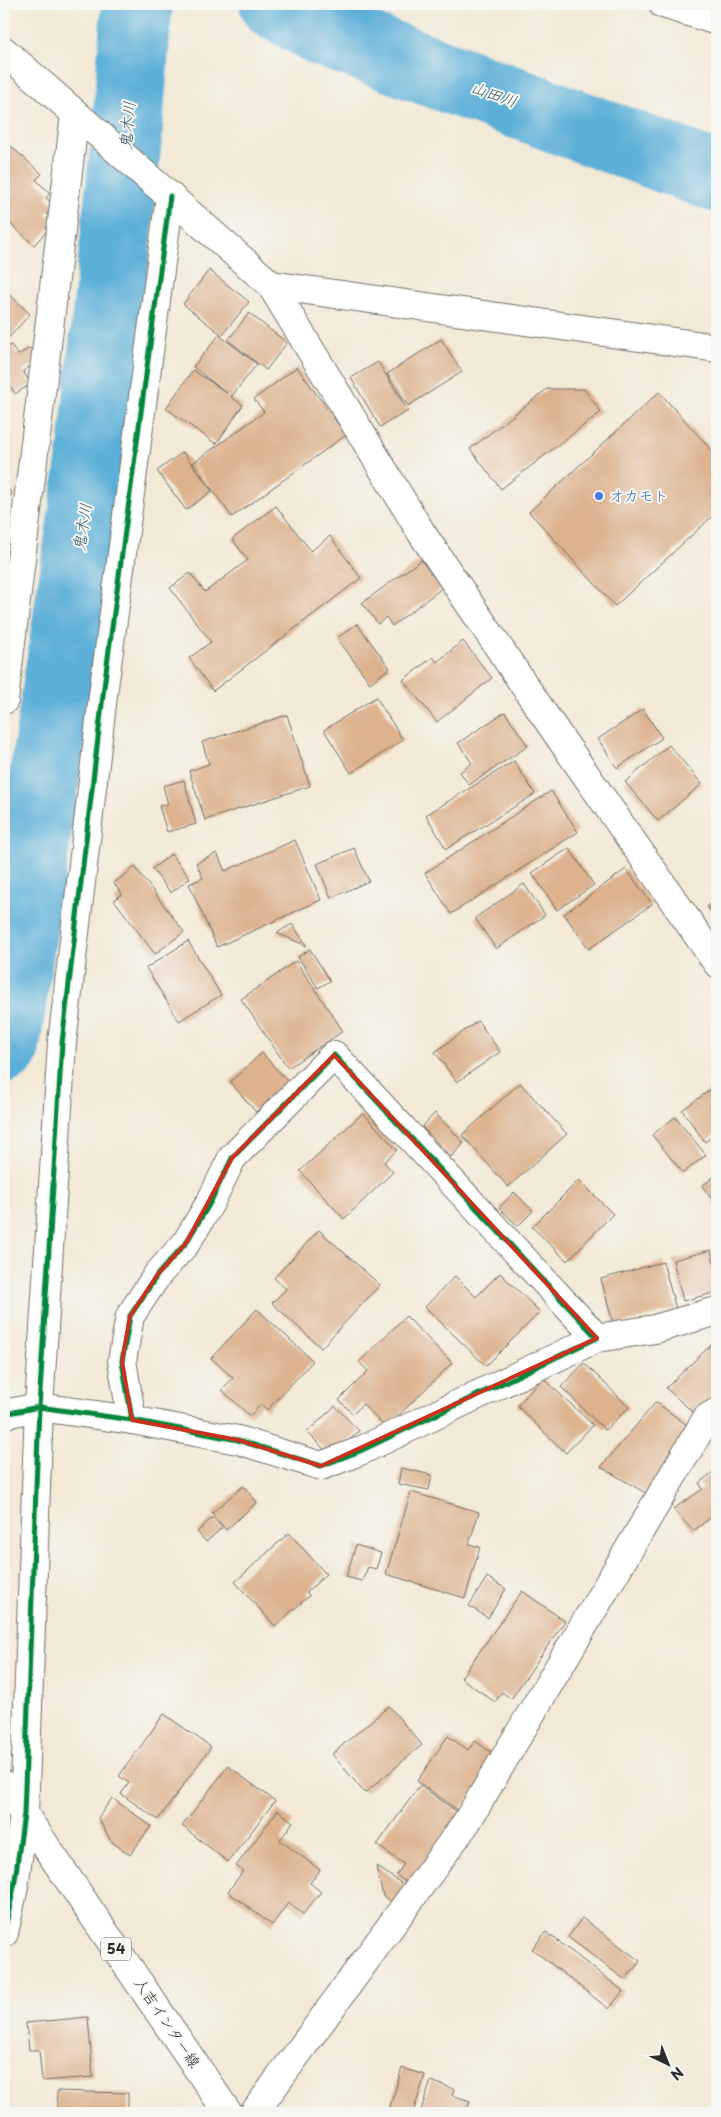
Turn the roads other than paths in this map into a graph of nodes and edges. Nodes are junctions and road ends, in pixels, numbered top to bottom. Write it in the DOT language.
graph roads {
  1 [pos="663,4"];
  2 [pos="717,21"];
  3 [pos="4,51"];
  4 [pos="75,114"];
  5 [pos="170,196"];
  6 [pos="271,285"];
  7 [pos="717,348"];
  8 [pos="4,700"];
  9 [pos="717,963"];
  10 [pos="717,1311"];
  11 [pos="597,1338"];
  12 [pos="39,1407"];
  13 [pos="717,1412"];
  14 [pos="4,1414"];
  15 [pos="132,1420"];
  16 [pos="4,1785"];
  17 [pos="24,1814"];
  18 [pos="4,1933"];
  19 [pos="228,2113"];
  20 [pos="254,2113"];
  1 -- 2 [label="street"];
  3 -- 4 [label="street"];
  4 -- 5 [label="street"];
  4 -- 8 [label="street"];
  5 -- 6 [label="street"];
  5 -- 12 [label="street"];
  6 -- 7 [label="street"];
  6 -- 9 [label="street"];
  10 -- 11 [label="street"];
  11 -- 15 [label="street"];
  11 -- 15 [label="street"];
  12 -- 14 [label="street"];
  12 -- 15 [label="street"];
  12 -- 17 [label="street"];
  13 -- 20 [label="street"];
  16 -- 17 [label="street, 人吉インター線 / 54"];
  17 -- 18 [label="street"];
  17 -- 19 [label="street, 人吉インター線 / 54"];
}
